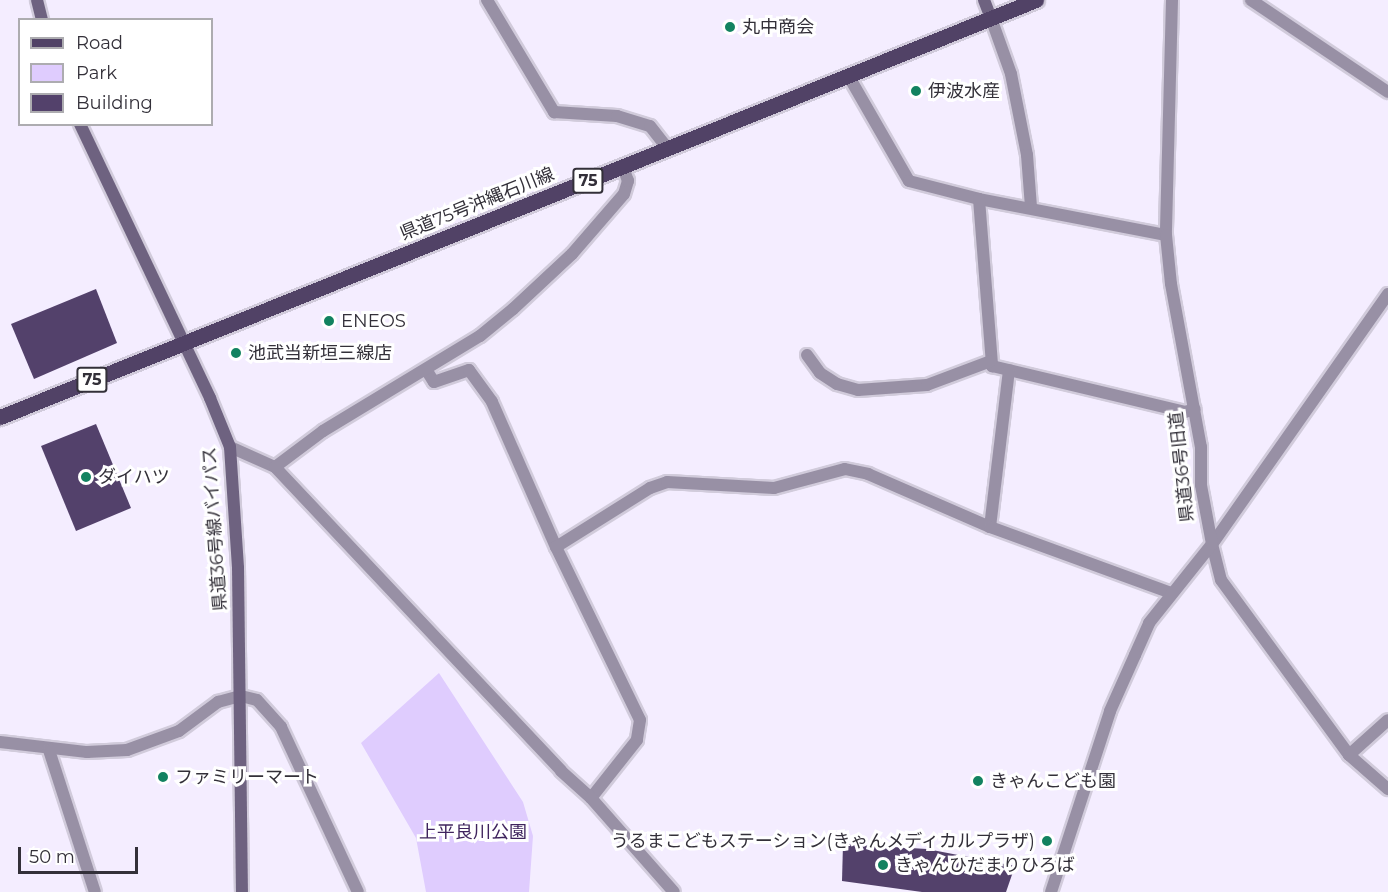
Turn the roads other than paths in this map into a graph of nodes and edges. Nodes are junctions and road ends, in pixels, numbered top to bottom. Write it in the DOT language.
graph roads {
  1 [pos="37,0"];
  2 [pos="487,0"];
  3 [pos="984,0"];
  4 [pos="1036,0"];
  5 [pos="1172,0"];
  6 [pos="1251,0"];
  7 [pos="42,18"];
  8 [pos="991,18"];
  9 [pos="848,75"];
  10 [pos="1388,92"];
  11 [pos="81,126"];
  12 [pos="667,148"];
  13 [pos="623,166"];
  14 [pos="979,199"];
  15 [pos="1031,207"];
  16 [pos="1166,235"];
  17 [pos="1388,294"];
  18 [pos="184,343"];
  19 [pos="807,355"];
  20 [pos="990,362"];
  21 [pos="427,370"];
  22 [pos="1009,370"];
  23 [pos="1195,409"];
  24 [pos="0,417"];
  25 [pos="230,447"];
  26 [pos="275,467"];
  27 [pos="990,527"];
  28 [pos="1212,544"];
  29 [pos="556,547"];
  30 [pos="1171,592"];
  31 [pos="241,696"];
  32 [pos="1388,720"];
  33 [pos="0,742"];
  34 [pos="49,750"];
  35 [pos="1349,755"];
  36 [pos="1388,789"];
  37 [pos="591,798"];
  38 [pos="95,892"];
  39 [pos="242,892"];
  40 [pos="358,892"];
  41 [pos="674,892"];
  42 [pos="1051,892"];
  1 -- 7 [label="main road"];
  2 -- 12 [label="street"];
  3 -- 8 [label="main road"];
  4 -- 8 [label="main road, 県道75号沖縄石川線 / 75"];
  5 -- 16 [label="street, 県道36号旧道"];
  6 -- 10 [label="street"];
  8 -- 9 [label="main road, 県道75号沖縄石川線 / 75"];
  8 -- 15 [label="street"];
  9 -- 12 [label="main road, 県道75号沖縄石川線 / 75"];
  9 -- 14 [label="street"];
  11 -- 18 [label="main road, 県道36号線バイパス"];
  12 -- 13 [label="main road, 県道75号沖縄石川線 / 75"];
  13 -- 18 [label="main road, 県道75号沖縄石川線 / 75"];
  13 -- 21 [label="street"];
  14 -- 15 [label="street"];
  14 -- 20 [label="street"];
  15 -- 16 [label="street"];
  16 -- 23 [label="street, 県道36号旧道"];
  17 -- 28 [label="street"];
  18 -- 24 [label="main road, 県道75号沖縄石川線 / 75"];
  18 -- 25 [label="main road, 県道36号線バイパス"];
  19 -- 20 [label="street"];
  20 -- 22 [label="street"];
  21 -- 26 [label="street"];
  21 -- 29 [label="street"];
  22 -- 23 [label="street"];
  22 -- 27 [label="street"];
  23 -- 28 [label="street, 県道36号旧道"];
  25 -- 26 [label="street"];
  25 -- 31 [label="main road, 県道36号線バイパス"];
  26 -- 37 [label="street"];
  27 -- 29 [label="street"];
  27 -- 30 [label="street"];
  28 -- 30 [label="street, 県道36号旧道"];
  28 -- 35 [label="street"];
  29 -- 37 [label="street"];
  30 -- 42 [label="street, 県道36号旧道"];
  31 -- 34 [label="street"];
  31 -- 39 [label="main road, 県道36号線バイパス"];
  31 -- 40 [label="street"];
  32 -- 35 [label="street"];
  33 -- 34 [label="street"];
  34 -- 38 [label="street"];
  35 -- 36 [label="street"];
  37 -- 41 [label="street"];
}
